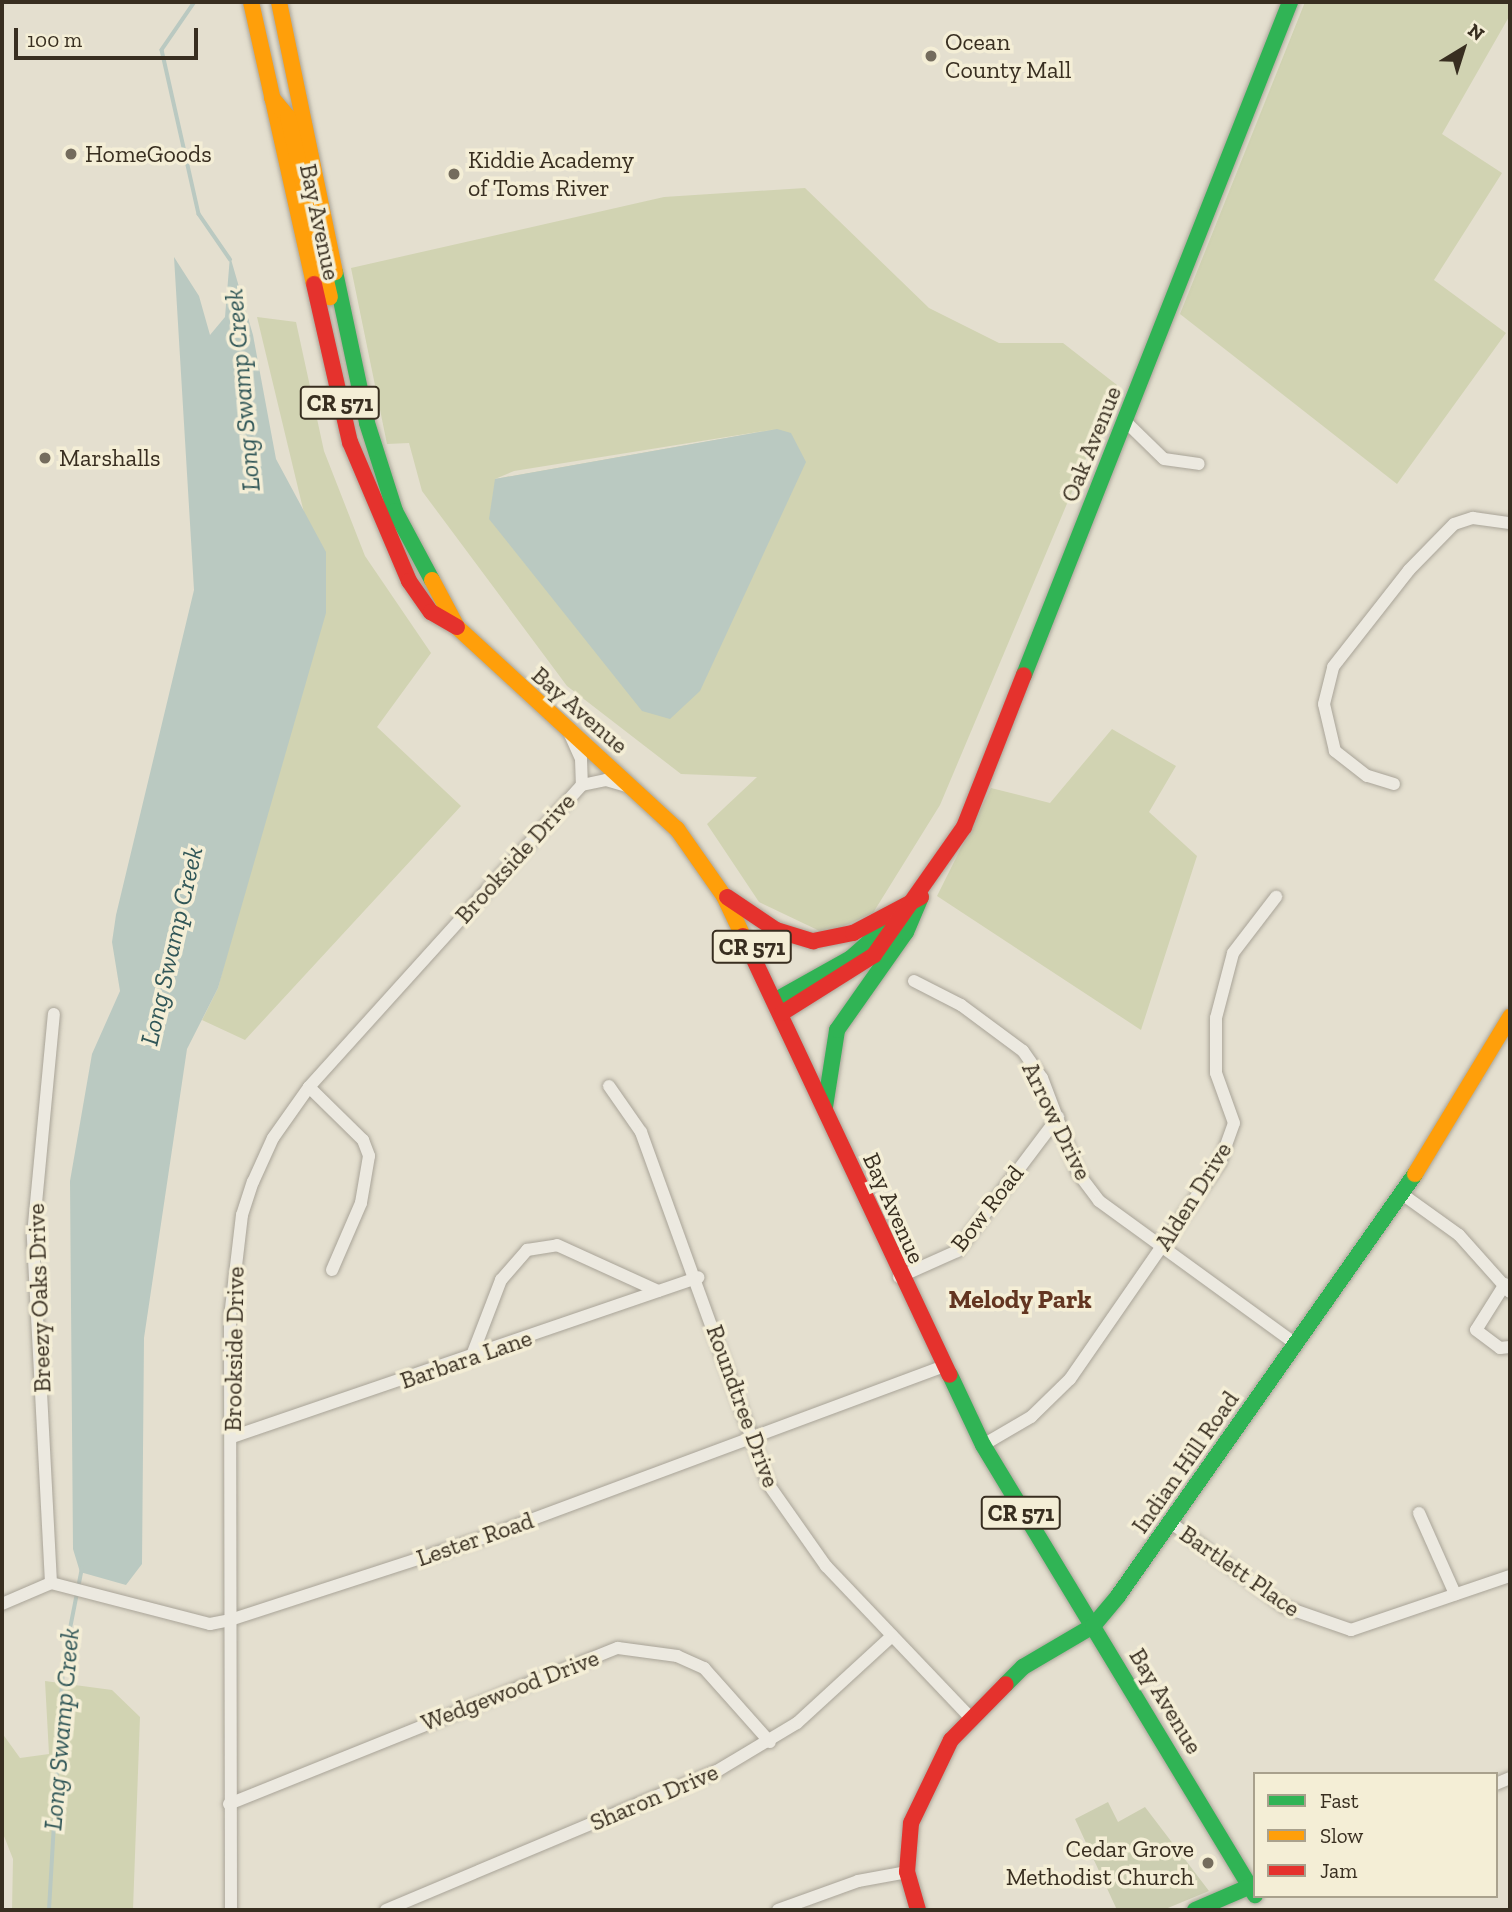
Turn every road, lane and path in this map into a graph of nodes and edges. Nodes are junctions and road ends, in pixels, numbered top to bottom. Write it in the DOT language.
graph roads {
  1 [pos="251,2"];
  2 [pos="266,2"];
  3 [pos="279,2"];
  4 [pos="1290,2"];
  5 [pos="291,62"];
  6 [pos="271,97"];
  7 [pos="295,112"];
  8 [pos="277,130"];
  9 [pos="1125,421"];
  10 [pos="1199,464"];
  11 [pos="1510,523"];
  12 [pos="457,626"];
  13 [pos="568,730"];
  14 [pos="582,785"];
  15 [pos="1394,785"];
  16 [pos="638,790"];
  17 [pos="724,896"];
  18 [pos="920,897"];
  19 [pos="1276,897"];
  20 [pos="914,981"];
  21 [pos="779,1007"];
  22 [pos="54,1014"];
  23 [pos="1510,1017"];
  24 [pos="609,1086"];
  25 [pos="309,1087"];
  26 [pos="825,1110"];
  27 [pos="1058,1116"];
  28 [pos="1402,1194"];
  29 [pos="1161,1248"];
  30 [pos="332,1270"];
  31 [pos="698,1277"];
  32 [pos="899,1277"];
  33 [pos="1508,1288"];
  34 [pos="658,1292"];
  35 [pos="1296,1344"];
  36 [pos="1510,1347"];
  37 [pos="471,1358"];
  38 [pos="941,1367"];
  39 [pos="232,1437"];
  40 [pos="750,1438"];
  41 [pos="982,1445"];
  42 [pos="1419,1513"];
  43 [pos="1170,1522"];
  44 [pos="1510,1576"];
  45 [pos="51,1583"];
  46 [pos="1455,1594"];
  47 [pos="2,1604"];
  48 [pos="230,1620"];
  49 [pos="1093,1626"];
  50 [pos="892,1636"];
  51 [pos="969,1716"];
  52 [pos="771,1742"];
  53 [pos="229,1804"];
  54 [pos="907,1872"];
  55 [pos="1253,1889"];
  56 [pos="1253,1891"];
  57 [pos="230,1910"];
  58 [pos="386,1910"];
  59 [pos="778,1910"];
  60 [pos="918,1910"];
  61 [pos="1195,1910"];
  1 -- 6 [label="main road, Bay Avenue / CR 571"];
  2 -- 5 [label="main road"];
  3 -- 5 [label="main road"];
  4 -- 9 [label="main road, Oak Avenue"];
  5 -- 6 [label="main road"];
  5 -- 7 [label="main road"];
  6 -- 7 [label="main road"];
  6 -- 8 [label="main road, Bay Avenue / CR 571"];
  7 -- 8 [label="main road"];
  7 -- 12 [label="main road, Bay Avenue / CR 571"];
  8 -- 12 [label="main road, Bay Avenue / CR 571"];
  9 -- 10 [label="street"];
  9 -- 18 [label="main road, Oak Avenue"];
  11 -- 15 [label="street"];
  12 -- 13 [label="main road, Bay Avenue / CR 571"];
  13 -- 14 [label="street, Brookside Drive"];
  13 -- 16 [label="main road, Bay Avenue / CR 571"];
  14 -- 16 [label="street, Brookside Drive"];
  14 -- 25 [label="street, Brookside Drive"];
  16 -- 17 [label="main road, Bay Avenue / CR 571"];
  17 -- 18 [label="main road"];
  17 -- 21 [label="main road, Bay Avenue / CR 571"];
  18 -- 21 [label="main road, Oak Avenue"];
  18 -- 26 [label="main road"];
  19 -- 29 [label="street, Alden Drive"];
  20 -- 27 [label="street, Arrow Drive"];
  21 -- 26 [label="main road, Bay Avenue / CR 571"];
  22 -- 45 [label="street, Breezy Oaks Drive"];
  23 -- 28 [label="main road, Indian Hill Road"];
  24 -- 31 [label="street, Roundtree Drive"];
  25 -- 30 [label="street"];
  25 -- 39 [label="street, Brookside Drive"];
  26 -- 32 [label="main road, Bay Avenue / CR 571"];
  27 -- 29 [label="street, Arrow Drive"];
  27 -- 32 [label="street, Bow Road"];
  28 -- 33 [label="street"];
  28 -- 35 [label="main road, Indian Hill Road"];
  29 -- 35 [label="street, Arrow Drive"];
  29 -- 41 [label="street, Alden Drive"];
  31 -- 34 [label="street, Barbara Lane"];
  31 -- 40 [label="street, Roundtree Drive"];
  32 -- 38 [label="main road, Bay Avenue / CR 571"];
  33 -- 36 [label="street"];
  34 -- 37 [label="street, Barbara Lane"];
  34 -- 37 [label="street"];
  35 -- 43 [label="main road, Indian Hill Road"];
  37 -- 39 [label="street, Barbara Lane"];
  38 -- 40 [label="street, Lester Road"];
  38 -- 41 [label="main road, Bay Avenue / CR 571"];
  39 -- 48 [label="street, Brookside Drive"];
  40 -- 48 [label="street, Lester Road"];
  40 -- 50 [label="street, Roundtree Drive"];
  41 -- 49 [label="main road, Bay Avenue / CR 571"];
  42 -- 46 [label="street"];
  43 -- 46 [label="street, Bartlett Place"];
  43 -- 49 [label="main road, Indian Hill Road"];
  44 -- 46 [label="street, Bartlett Place"];
  45 -- 47 [label="street"];
  45 -- 48 [label="street, Lester Road"];
  48 -- 53 [label="street, Brookside Drive"];
  49 -- 51 [label="main road, Indian Hill Road"];
  49 -- 55 [label="main road, Bay Avenue / CR 571"];
  50 -- 51 [label="street, Roundtree Drive"];
  50 -- 52 [label="street, Sharon Drive"];
  51 -- 54 [label="main road, Indian Hill Road"];
  52 -- 53 [label="street, Wedgewood Drive"];
  52 -- 58 [label="street, Sharon Drive"];
  53 -- 57 [label="street, Brookside Drive"];
  54 -- 59 [label="street"];
  54 -- 60 [label="main road, Indian Hill Road"];
  56 -- 61 [label="main road"];
}
